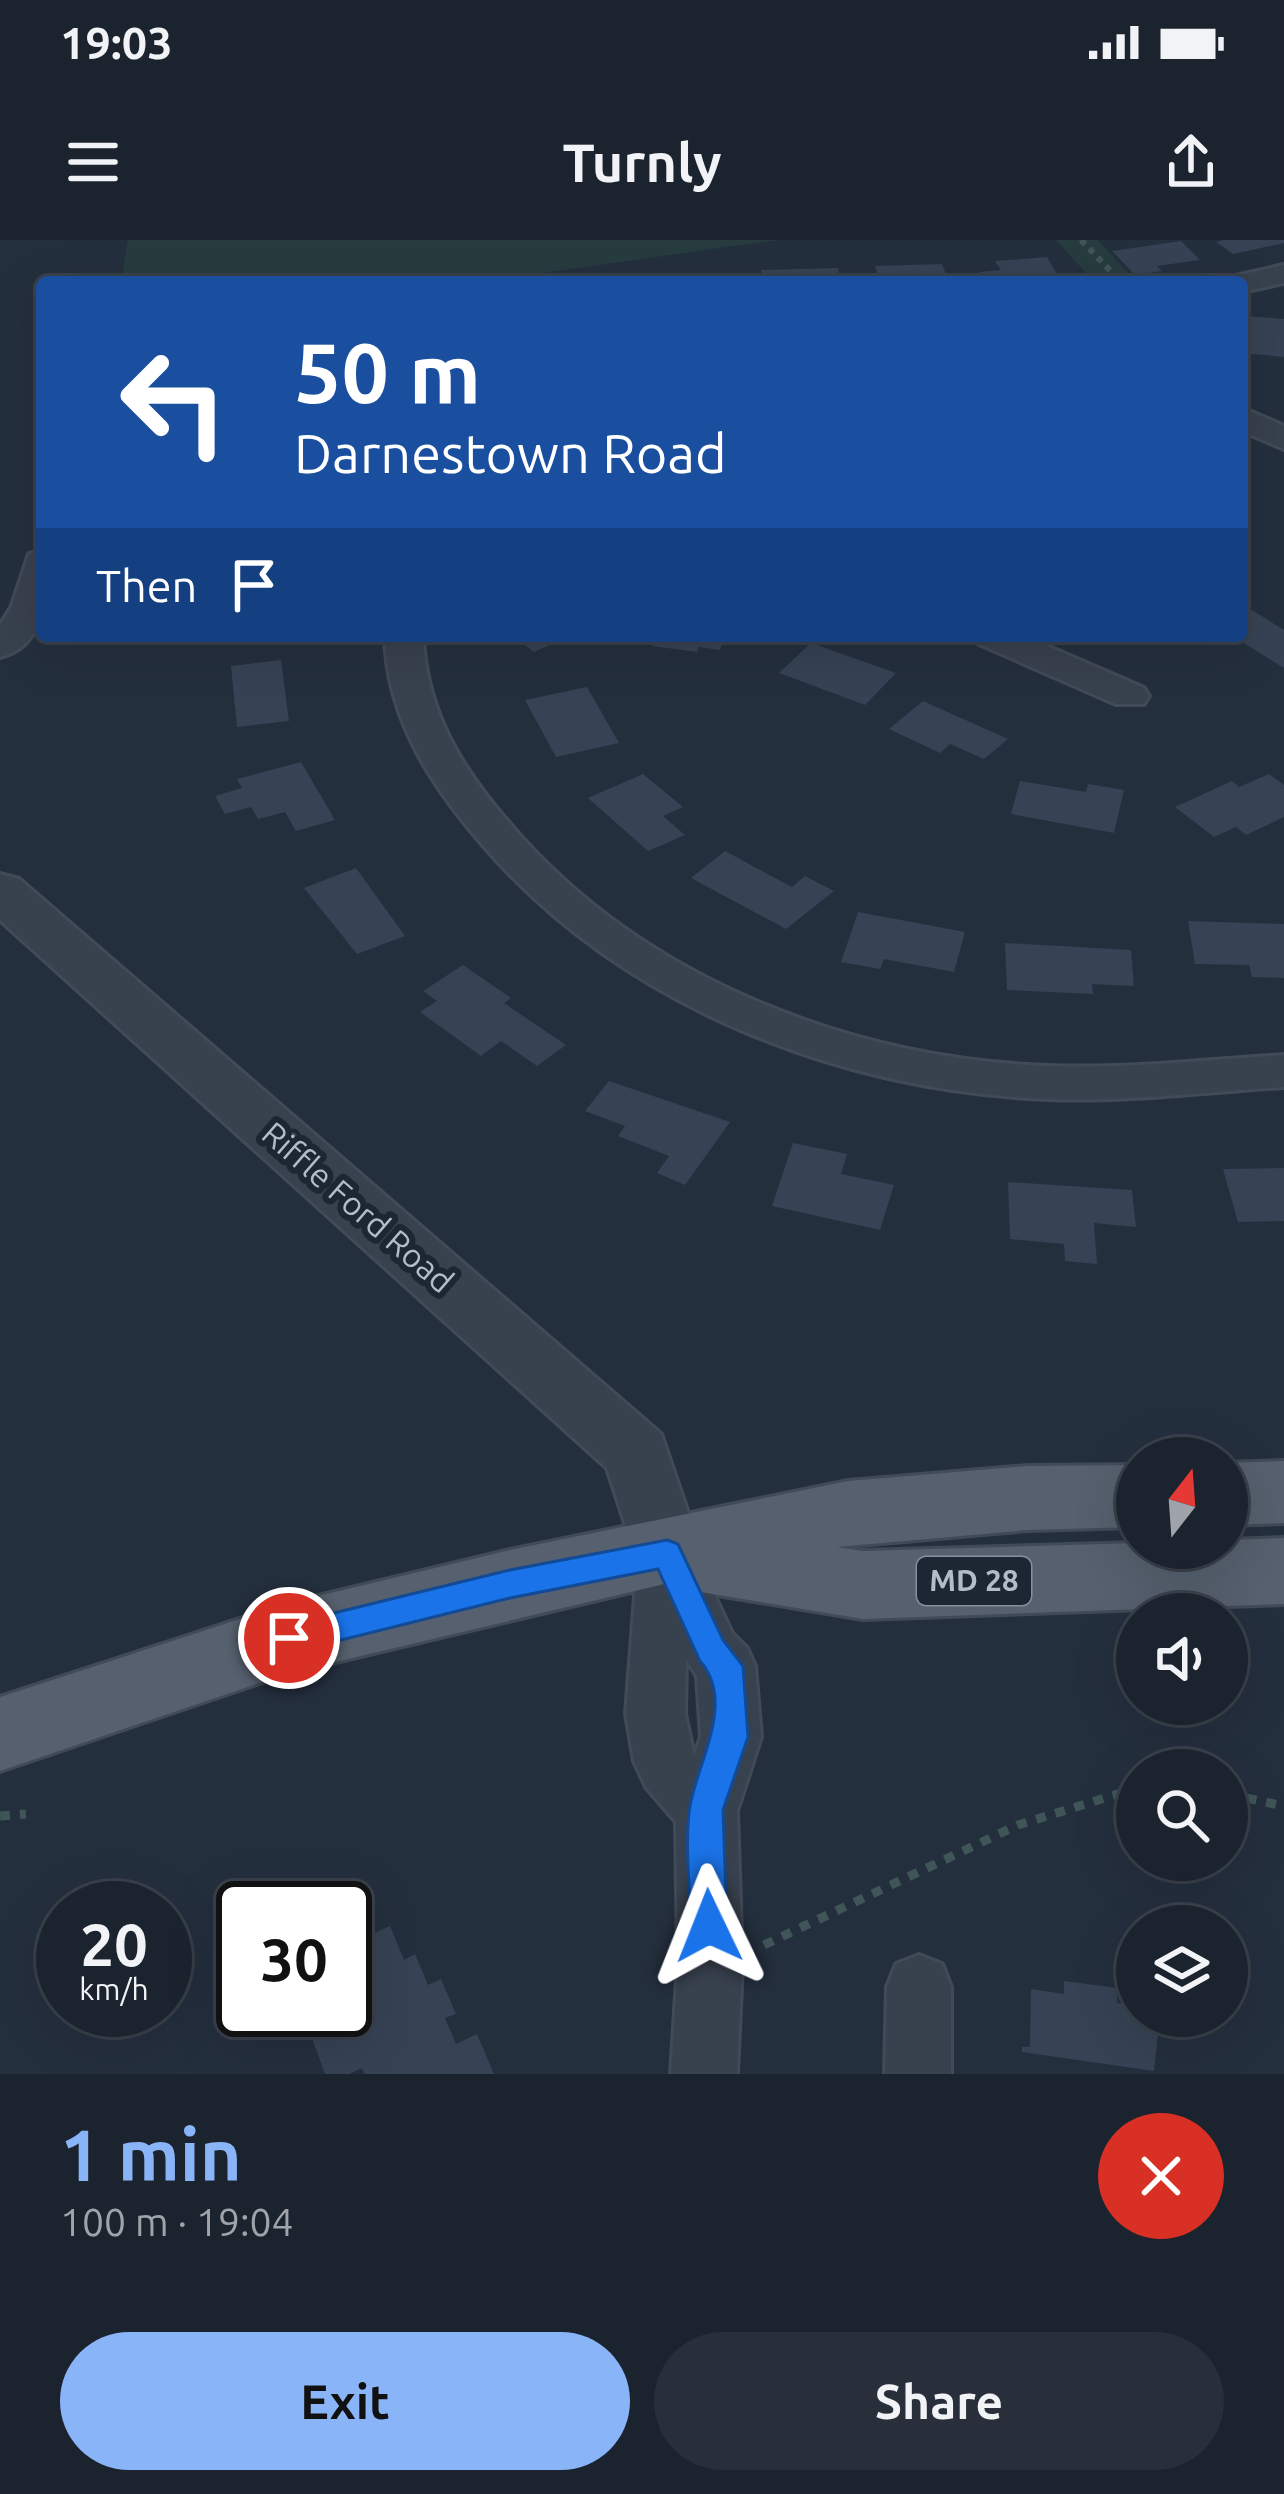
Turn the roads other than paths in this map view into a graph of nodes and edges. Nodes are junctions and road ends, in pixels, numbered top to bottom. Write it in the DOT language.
graph roads {
  1 [pos="1284,274"];
  2 [pos="1248,282"];
  3 [pos="1248,421"];
  4 [pos="1284,439"];
  5 [pos="36,597"];
  6 [pos="404,642"];
  7 [pos="1006,642"];
  8 [pos="0,646"];
  9 [pos="1130,696"];
  10 [pos="0,891"];
  11 [pos="1284,1071"];
  12 [pos="1284,1492"];
  13 [pos="1248,1493"];
  14 [pos="1116,1496"];
  15 [pos="667,1554"];
  16 [pos="1284,1570"];
  17 [pos="0,1734"];
  18 [pos="919,1987"];
  19 [pos="704,2074"];
  20 [pos="917,2074"];
  1 -- 2 [label="street"];
  3 -- 4 [label="street"];
  5 -- 8 [label="street"];
  6 -- 11 [label="street"];
  7 -- 9 [label="street"];
  10 -- 15 [label="street, Riffle Ford Road"];
  12 -- 13 [label="main road"];
  14 -- 15 [label="main road, MD 28"];
  15 -- 16 [label="main road, MD 28"];
  15 -- 17 [label="main road, MD 28"];
  15 -- 19 [label="street"];
  18 -- 20 [label="street"];
}
